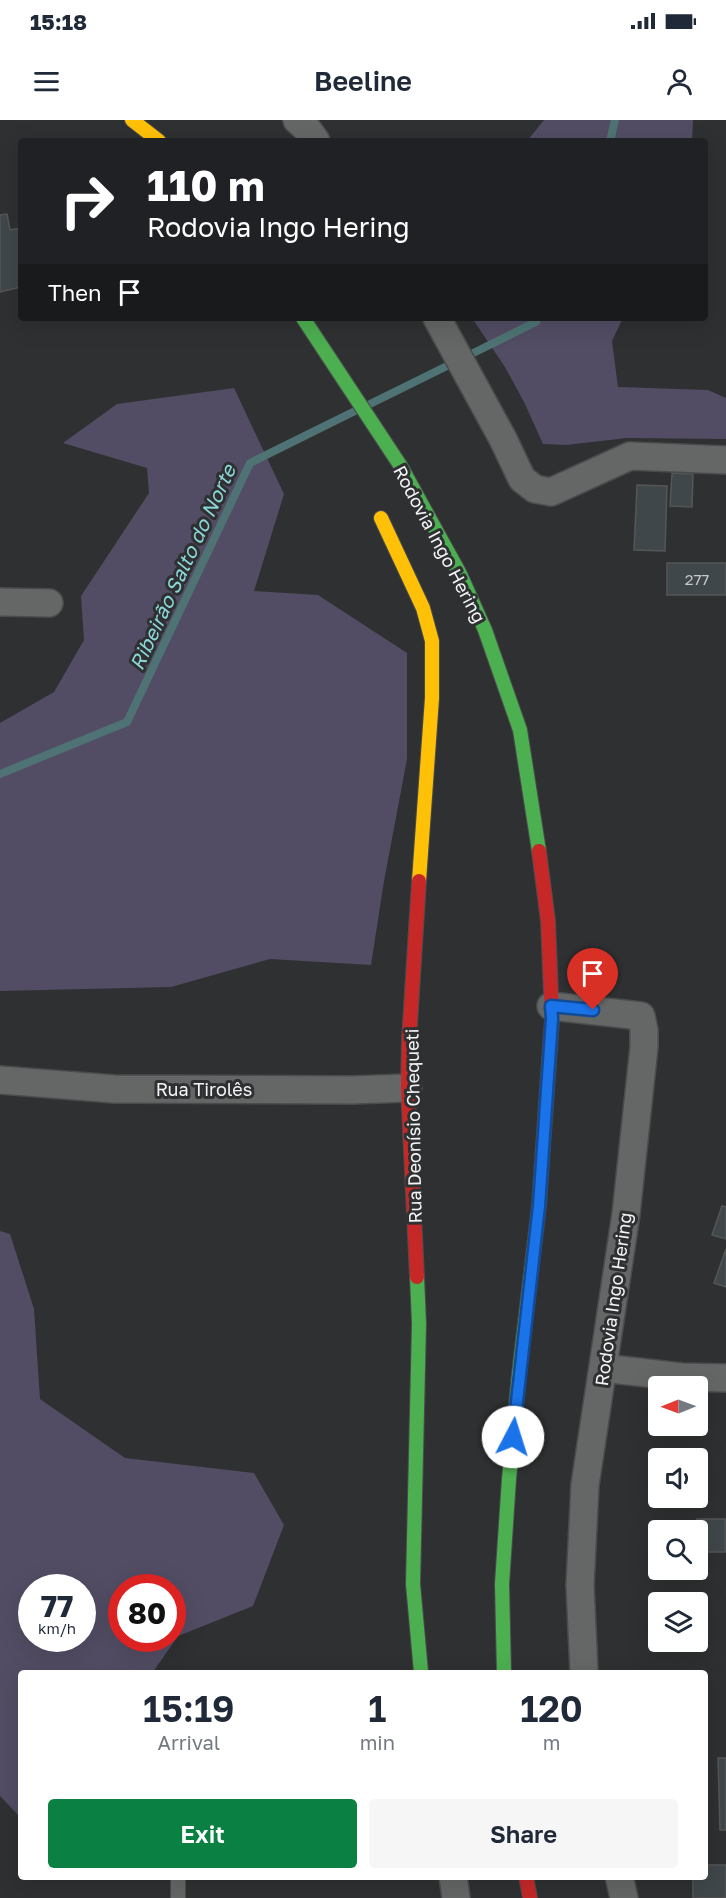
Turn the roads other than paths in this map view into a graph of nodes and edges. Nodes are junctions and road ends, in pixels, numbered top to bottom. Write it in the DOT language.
graph roads {
  1 [pos="132,120"];
  2 [pos="297,120"];
  3 [pos="155,138"];
  4 [pos="314,138"];
  5 [pos="305,321"];
  6 [pos="439,321"];
  7 [pos="726,460"];
  8 [pos="381,518"];
  9 [pos="0,602"];
  10 [pos="49,603"];
  11 [pos="551,1006"];
  12 [pos="0,1080"];
  13 [pos="408,1088"];
  14 [pos="603,1368"];
  15 [pos="726,1378"];
  16 [pos="421,1670"];
  17 [pos="504,1670"];
  18 [pos="584,1670"];
  19 [pos="178,1880"];
  20 [pos="454,1880"];
  21 [pos="527,1880"];
  22 [pos="620,1880"];
  23 [pos="178,1898"];
  24 [pos="456,1898"];
  25 [pos="530,1898"];
  26 [pos="624,1898"];
  1 -- 3 [label="main road"];
  2 -- 4 [label="street"];
  5 -- 11 [label="main road, Rodovia Ingo Hering"];
  6 -- 7 [label="street"];
  8 -- 13 [label="main road, Rua Deonísio Chequeti"];
  9 -- 10 [label="street"];
  11 -- 14 [label="street, Rodovia Ingo Hering"];
  11 -- 17 [label="main road, Rodovia Ingo Hering"];
  12 -- 13 [label="street, Rua Tirolês"];
  13 -- 16 [label="main road, Rua Deonísio Chequeti"];
  14 -- 15 [label="street"];
  14 -- 18 [label="street, Rodovia Ingo Hering"];
  19 -- 23 [label="lane"];
  20 -- 24 [label="street"];
  21 -- 25 [label="main road"];
  22 -- 26 [label="street"];
}
